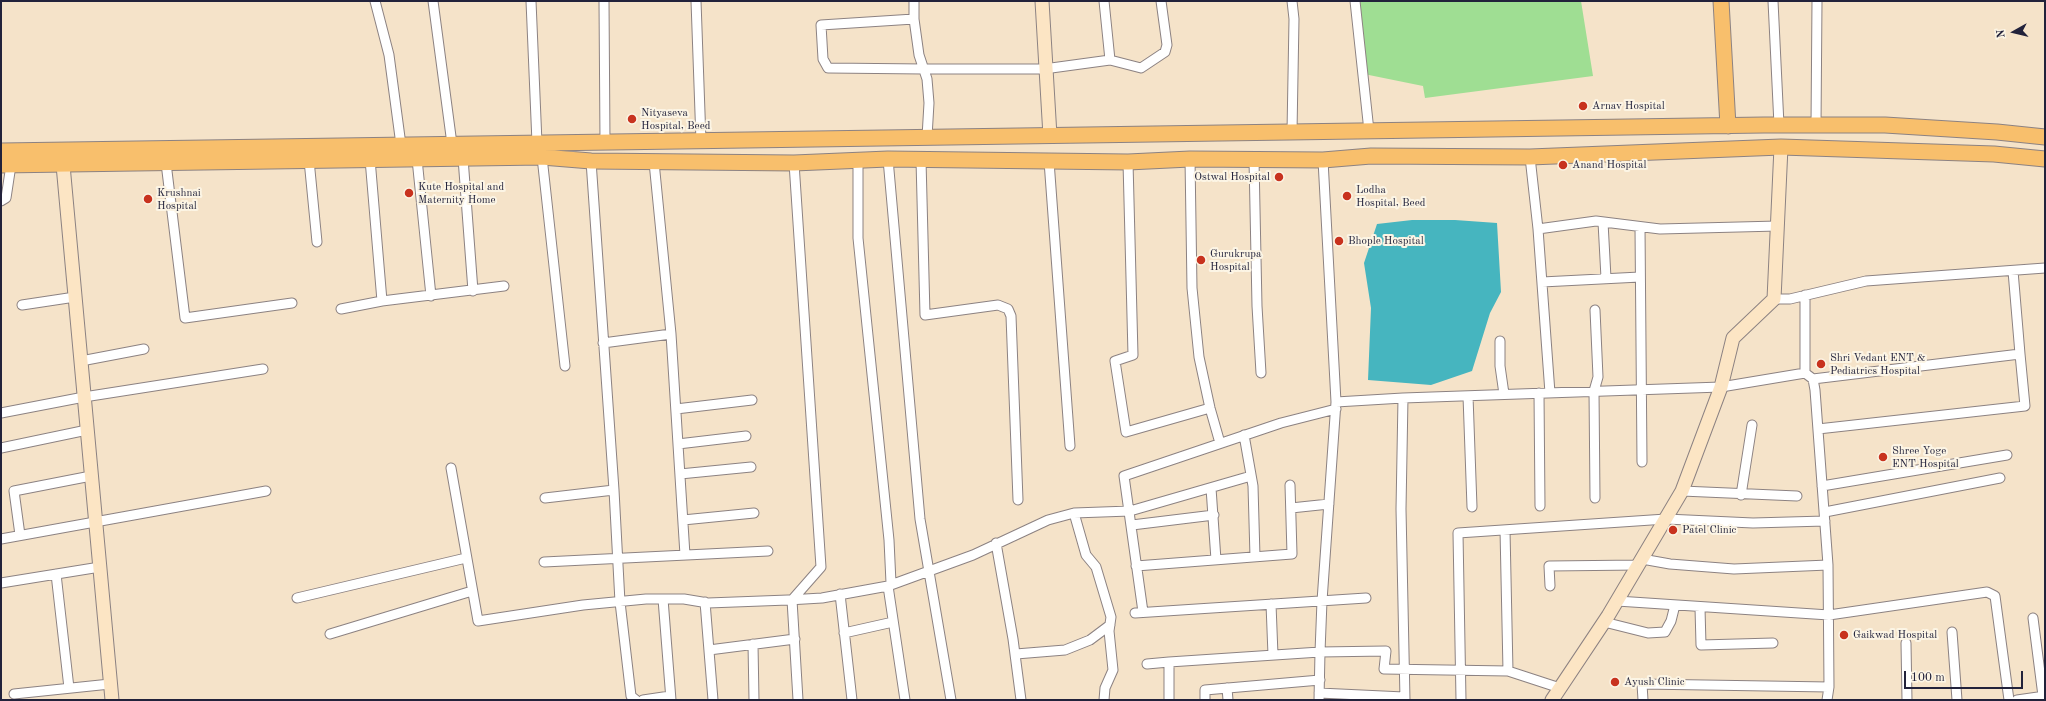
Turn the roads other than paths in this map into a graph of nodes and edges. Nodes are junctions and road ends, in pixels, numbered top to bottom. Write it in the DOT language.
graph roads {
  1 [pos="375,1"];
  2 [pos="433,1"];
  3 [pos="531,1"];
  4 [pos="604,1"];
  5 [pos="696,1"];
  6 [pos="914,1"];
  7 [pos="1042,1"];
  8 [pos="1104,1"];
  9 [pos="1161,1"];
  10 [pos="1292,1"];
  11 [pos="1355,1"];
  12 [pos="1721,1"];
  13 [pos="1773,1"];
  14 [pos="1817,1"];
  15 [pos="914,19"];
  16 [pos="1110,60"];
  17 [pos="924,69"];
  18 [pos="1046,69"];
  19 [pos="1780,125"];
  20 [pos="1816,125"];
  21 [pos="1728,126"];
  22 [pos="1905,126"];
  23 [pos="1369,131"];
  24 [pos="1292,132"];
  25 [pos="1050,136"];
  26 [pos="927,137"];
  27 [pos="2045,137"];
  28 [pos="701,141"];
  29 [pos="605,142"];
  30 [pos="537,143"];
  31 [pos="452,144"];
  32 [pos="401,145"];
  33 [pos="1781,147"];
  34 [pos="1,151"];
  35 [pos="1903,151"];
  36 [pos="542,157"];
  37 [pos="463,158"];
  38 [pos="1530,158"];
  39 [pos="370,159"];
  40 [pos="417,159"];
  41 [pos="858,159"];
  42 [pos="888,159"];
  43 [pos="1190,159"];
  44 [pos="2045,159"];
  45 [pos="309,160"];
  46 [pos="921,160"];
  47 [pos="1254,160"];
  48 [pos="1323,160"];
  49 [pos="590,161"];
  50 [pos="1049,161"];
  51 [pos="654,162"];
  52 [pos="1128,162"];
  53 [pos="166,163"];
  54 [pos="794,163"];
  55 [pos="6,165"];
  56 [pos="63,165"];
  57 [pos="1,201"];
  58 [pos="1603,222"];
  59 [pos="1778,226"];
  60 [pos="1640,227"];
  61 [pos="1538,229"];
  62 [pos="317,242"];
  63 [pos="2045,268"];
  64 [pos="2012,271"];
  65 [pos="1640,277"];
  66 [pos="1606,278"];
  67 [pos="1542,282"];
  68 [pos="504,286"];
  69 [pos="473,291"];
  70 [pos="1805,295"];
  71 [pos="75,296"];
  72 [pos="431,296"];
  73 [pos="1774,299"];
  74 [pos="382,301"];
  75 [pos="292,303"];
  76 [pos="22,305"];
  77 [pos="341,309"];
  78 [pos="1595,310"];
  79 [pos="671,334"];
  80 [pos="1500,341"];
  81 [pos="603,343"];
  82 [pos="144,349"];
  83 [pos="2020,354"];
  84 [pos="81,361"];
  85 [pos="565,366"];
  86 [pos="263,369"];
  87 [pos="1261,373"];
  88 [pos="1809,376"];
  89 [pos="1721,388"];
  90 [pos="1641,389"];
  91 [pos="1594,391"];
  92 [pos="1539,393"];
  93 [pos="1550,393"];
  94 [pos="1504,394"];
  95 [pos="1468,396"];
  96 [pos="84,397"];
  97 [pos="1404,398"];
  98 [pos="752,400"];
  99 [pos="1336,406"];
  100 [pos="1210,408"];
  101 [pos="676,409"];
  102 [pos="1,413"];
  103 [pos="1752,425"];
  104 [pos="1818,429"];
  105 [pos="87,430"];
  106 [pos="1244,435"];
  107 [pos="746,436"];
  108 [pos="1220,442"];
  109 [pos="678,444"];
  110 [pos="1070,446"];
  111 [pos="1,448"];
  112 [pos="2007,455"];
  113 [pos="1642,462"];
  114 [pos="752,467"];
  115 [pos="452,468"];
  116 [pos="680,474"];
  117 [pos="91,476"];
  118 [pos="1252,476"];
  119 [pos="2000,478"];
  120 [pos="1290,485"];
  121 [pos="1822,486"];
  122 [pos="1212,488"];
  123 [pos="614,490"];
  124 [pos="266,491"];
  125 [pos="1682,491"];
  126 [pos="1741,495"];
  127 [pos="1797,496"];
  128 [pos="544,498"];
  129 [pos="1595,498"];
  130 [pos="1018,500"];
  131 [pos="1329,504"];
  132 [pos="1540,506"];
  133 [pos="1472,507"];
  134 [pos="1291,508"];
  135 [pos="1130,511"];
  136 [pos="754,513"];
  137 [pos="1074,513"];
  138 [pos="1214,516"];
  139 [pos="1825,516"];
  140 [pos="1666,519"];
  141 [pos="683,520"];
  142 [pos="96,521"];
  143 [pos="1132,526"];
  144 [pos="1505,530"];
  145 [pos="20,535"];
  146 [pos="1,539"];
  147 [pos="996,543"];
  148 [pos="768,551"];
  149 [pos="685,555"];
  150 [pos="1255,557"];
  151 [pos="466,558"];
  152 [pos="618,558"];
  153 [pos="1216,560"];
  154 [pos="544,562"];
  155 [pos="1640,562"];
  156 [pos="1828,565"];
  157 [pos="1136,566"];
  158 [pos="100,567"];
  159 [pos="929,571"];
  160 [pos="56,574"];
  161 [pos="1,583"];
  162 [pos="889,585"];
  163 [pos="1550,586"];
  164 [pos="472,591"];
  165 [pos="840,594"];
  166 [pos="297,598"];
  167 [pos="1366,598"];
  168 [pos="663,599"];
  169 [pos="792,600"];
  170 [pos="1322,601"];
  171 [pos="620,602"];
  172 [pos="705,602"];
  173 [pos="1617,602"];
  174 [pos="1271,604"];
  175 [pos="1675,605"];
  176 [pos="1700,608"];
  177 [pos="1829,615"];
  178 [pos="2033,618"];
  179 [pos="893,622"];
  180 [pos="1604,622"];
  181 [pos="1110,625"];
  182 [pos="1952,632"];
  183 [pos="844,633"];
  184 [pos="330,634"];
  185 [pos="795,639"];
  186 [pos="1773,643"];
  187 [pos="1906,643"];
  188 [pos="754,644"];
  189 [pos="709,650"];
  190 [pos="1320,652"];
  191 [pos="1016,654"];
  192 [pos="1273,655"];
  193 [pos="1169,662"];
  194 [pos="1147,664"];
  195 [pos="1404,669"];
  196 [pos="1461,669"];
  197 [pos="1508,671"];
  198 [pos="1320,680"];
  199 [pos="110,684"];
  200 [pos="1829,687"];
  201 [pos="69,688"];
  202 [pos="1227,688"];
  203 [pos="1560,688"];
  204 [pos="14,694"];
  205 [pos="1319,696"];
  206 [pos="1339,696"];
  207 [pos="2044,696"];
  208 [pos="671,698"];
  209 [pos="1404,699"];
  210 [pos="2032,699"];
  211 [pos="112,700"];
  212 [pos="636,700"];
  213 [pos="643,700"];
  214 [pos="713,700"];
  215 [pos="754,700"];
  216 [pos="798,700"];
  217 [pos="852,700"];
  218 [pos="905,700"];
  219 [pos="951,700"];
  220 [pos="1021,700"];
  221 [pos="1104,700"];
  222 [pos="1169,700"];
  223 [pos="1205,700"];
  224 [pos="1228,700"];
  225 [pos="1461,700"];
  226 [pos="1552,700"];
  227 [pos="1643,700"];
  228 [pos="1827,700"];
  229 [pos="1907,700"];
  230 [pos="1957,700"];
  231 [pos="2009,700"];
  232 [pos="2017,700"];
  1 -- 32 [label="street"];
  2 -- 31 [label="street"];
  3 -- 30 [label="street"];
  4 -- 29 [label="street"];
  5 -- 28 [label="street"];
  6 -- 15 [label="street"];
  7 -- 18 [label="street"];
  8 -- 16 [label="street"];
  9 -- 16 [label="street"];
  10 -- 24 [label="street"];
  11 -- 23 [label="street"];
  12 -- 21 [label="main road"];
  13 -- 19 [label="street"];
  14 -- 20 [label="street"];
  15 -- 17 [label="street"];
  15 -- 17 [label="street"];
  16 -- 18 [label="street"];
  17 -- 18 [label="street"];
  17 -- 26 [label="street"];
  18 -- 25 [label="street"];
  19 -- 20 [label="main road"];
  19 -- 21 [label="main road"];
  20 -- 22 [label="main road"];
  21 -- 23 [label="main road"];
  22 -- 27 [label="main road"];
  22 -- 35 [label="main road"];
  23 -- 24 [label="main road"];
  24 -- 25 [label="main road"];
  25 -- 26 [label="main road"];
  26 -- 28 [label="main road"];
  28 -- 29 [label="main road"];
  29 -- 30 [label="main road"];
  30 -- 31 [label="main road"];
  31 -- 32 [label="main road"];
  32 -- 34 [label="main road"];
  33 -- 35 [label="main road"];
  33 -- 38 [label="main road"];
  33 -- 59 [label="street"];
  35 -- 44 [label="main road"];
  36 -- 37 [label="main road"];
  36 -- 49 [label="main road"];
  36 -- 85 [label="street"];
  37 -- 40 [label="main road"];
  37 -- 69 [label="street"];
  38 -- 48 [label="main road"];
  38 -- 61 [label="street"];
  39 -- 40 [label="main road"];
  39 -- 45 [label="main road"];
  39 -- 74 [label="street"];
  40 -- 72 [label="street"];
  41 -- 42 [label="main road"];
  41 -- 54 [label="main road"];
  41 -- 162 [label="street"];
  42 -- 46 [label="main road"];
  42 -- 159 [label="street"];
  43 -- 47 [label="main road"];
  43 -- 52 [label="main road"];
  43 -- 100 [label="street"];
  45 -- 53 [label="main road"];
  45 -- 62 [label="street"];
  46 -- 50 [label="main road"];
  46 -- 130 [label="street"];
  47 -- 48 [label="main road"];
  47 -- 87 [label="street"];
  48 -- 99 [label="street"];
  49 -- 51 [label="main road"];
  49 -- 81 [label="street"];
  50 -- 52 [label="main road"];
  50 -- 110 [label="street"];
  51 -- 54 [label="main road"];
  51 -- 79 [label="street"];
  52 -- 100 [label="street"];
  53 -- 56 [label="main road"];
  53 -- 75 [label="street"];
  54 -- 169 [label="street"];
  55 -- 56 [label="main road"];
  55 -- 57 [label="street"];
  56 -- 71 [label="street"];
  58 -- 60 [label="street"];
  58 -- 61 [label="street"];
  58 -- 66 [label="street"];
  59 -- 60 [label="street"];
  59 -- 73 [label="street"];
  60 -- 65 [label="street"];
  61 -- 67 [label="street"];
  63 -- 64 [label="street"];
  64 -- 70 [label="street"];
  64 -- 83 [label="street"];
  65 -- 66 [label="street"];
  65 -- 90 [label="street"];
  66 -- 67 [label="street"];
  67 -- 93 [label="street"];
  68 -- 69 [label="street"];
  69 -- 72 [label="street"];
  70 -- 73 [label="street"];
  70 -- 88 [label="street"];
  71 -- 76 [label="street"];
  71 -- 84 [label="street"];
  72 -- 74 [label="street"];
  73 -- 89 [label="street"];
  74 -- 77 [label="street"];
  78 -- 91 [label="street"];
  79 -- 81 [label="street"];
  79 -- 101 [label="street"];
  80 -- 94 [label="street"];
  81 -- 123 [label="street"];
  82 -- 84 [label="street"];
  83 -- 88 [label="street"];
  83 -- 104 [label="street"];
  84 -- 96 [label="street"];
  86 -- 96 [label="street"];
  88 -- 89 [label="street"];
  88 -- 104 [label="street"];
  89 -- 90 [label="street"];
  89 -- 125 [label="street"];
  90 -- 91 [label="street"];
  90 -- 113 [label="street"];
  91 -- 93 [label="street"];
  91 -- 129 [label="street"];
  92 -- 93 [label="street"];
  92 -- 94 [label="street"];
  92 -- 132 [label="street"];
  94 -- 95 [label="street"];
  95 -- 97 [label="street"];
  95 -- 133 [label="street"];
  96 -- 102 [label="street"];
  96 -- 105 [label="street"];
  97 -- 99 [label="street"];
  97 -- 195 [label="street"];
  98 -- 101 [label="street"];
  99 -- 106 [label="street"];
  99 -- 131 [label="street"];
  100 -- 108 [label="street"];
  101 -- 109 [label="street"];
  103 -- 126 [label="street"];
  104 -- 121 [label="street"];
  105 -- 111 [label="street"];
  105 -- 117 [label="street"];
  106 -- 108 [label="street"];
  106 -- 118 [label="street"];
  107 -- 109 [label="street"];
  108 -- 135 [label="street"];
  109 -- 116 [label="street"];
  112 -- 121 [label="street"];
  114 -- 116 [label="street"];
  115 -- 151 [label="street"];
  116 -- 141 [label="street"];
  117 -- 142 [label="street"];
  117 -- 145 [label="street"];
  118 -- 122 [label="street"];
  118 -- 150 [label="street"];
  119 -- 139 [label="street"];
  120 -- 134 [label="street"];
  121 -- 139 [label="street"];
  122 -- 135 [label="street"];
  122 -- 138 [label="street"];
  123 -- 128 [label="street"];
  123 -- 152 [label="street"];
  124 -- 142 [label="street"];
  125 -- 126 [label="street"];
  125 -- 140 [label="street"];
  126 -- 127 [label="street"];
  131 -- 134 [label="street"];
  131 -- 170 [label="street"];
  134 -- 150 [label="street"];
  135 -- 137 [label="street"];
  135 -- 143 [label="street"];
  136 -- 141 [label="street"];
  137 -- 147 [label="street"];
  137 -- 181 [label="street"];
  138 -- 143 [label="street"];
  138 -- 153 [label="street"];
  139 -- 140 [label="street"];
  139 -- 156 [label="street"];
  140 -- 144 [label="street"];
  140 -- 155 [label="street"];
  141 -- 149 [label="street"];
  142 -- 145 [label="street"];
  142 -- 158 [label="street"];
  143 -- 157 [label="street"];
  144 -- 196 [label="street"];
  144 -- 197 [label="street"];
  145 -- 146 [label="street"];
  147 -- 159 [label="street"];
  147 -- 191 [label="street"];
  148 -- 149 [label="street"];
  149 -- 152 [label="street"];
  150 -- 153 [label="street"];
  151 -- 164 [label="street"];
  151 -- 166 [label="street"];
  152 -- 154 [label="street"];
  152 -- 171 [label="street"];
  153 -- 157 [label="street"];
  155 -- 156 [label="street"];
  155 -- 163 [label="street"];
  155 -- 173 [label="street"];
  156 -- 177 [label="street"];
  157 -- 174 [label="street"];
  158 -- 160 [label="street"];
  158 -- 199 [label="street"];
  159 -- 162 [label="street"];
  159 -- 219 [label="street"];
  160 -- 161 [label="street"];
  160 -- 201 [label="street"];
  162 -- 165 [label="street"];
  162 -- 179 [label="street"];
  164 -- 171 [label="street"];
  164 -- 184 [label="street"];
  165 -- 169 [label="street"];
  165 -- 183 [label="street"];
  167 -- 170 [label="street"];
  168 -- 171 [label="street"];
  168 -- 172 [label="street"];
  168 -- 208 [label="street"];
  169 -- 172 [label="street"];
  169 -- 185 [label="street"];
  170 -- 174 [label="street"];
  170 -- 190 [label="street"];
  171 -- 212 [label="street"];
  172 -- 189 [label="street"];
  173 -- 175 [label="street"];
  173 -- 180 [label="street"];
  174 -- 192 [label="street"];
  175 -- 176 [label="street"];
  175 -- 180 [label="street"];
  176 -- 177 [label="street"];
  176 -- 186 [label="street"];
  177 -- 200 [label="street"];
  177 -- 231 [label="street"];
  178 -- 207 [label="street"];
  179 -- 183 [label="street"];
  179 -- 218 [label="street"];
  180 -- 203 [label="street"];
  181 -- 191 [label="street"];
  181 -- 221 [label="street"];
  182 -- 230 [label="street"];
  183 -- 217 [label="street"];
  185 -- 188 [label="street"];
  185 -- 216 [label="street"];
  187 -- 229 [label="street"];
  188 -- 189 [label="street"];
  188 -- 215 [label="street"];
  189 -- 214 [label="street"];
  190 -- 192 [label="street"];
  190 -- 195 [label="street"];
  190 -- 198 [label="street"];
  191 -- 220 [label="street"];
  192 -- 193 [label="street"];
  193 -- 194 [label="street"];
  193 -- 222 [label="street"];
  195 -- 196 [label="street"];
  195 -- 209 [label="street"];
  196 -- 197 [label="street"];
  196 -- 225 [label="street"];
  197 -- 203 [label="street"];
  198 -- 202 [label="street"];
  198 -- 205 [label="street"];
  199 -- 201 [label="street"];
  199 -- 211 [label="street"];
  200 -- 227 [label="street"];
  200 -- 228 [label="street"];
  201 -- 204 [label="street"];
  202 -- 223 [label="street"];
  202 -- 224 [label="street"];
  203 -- 226 [label="street"];
  205 -- 206 [label="street"];
  206 -- 209 [label="street"];
  207 -- 210 [label="street"];
  208 -- 213 [label="street"];
  210 -- 232 [label="street"];
}
